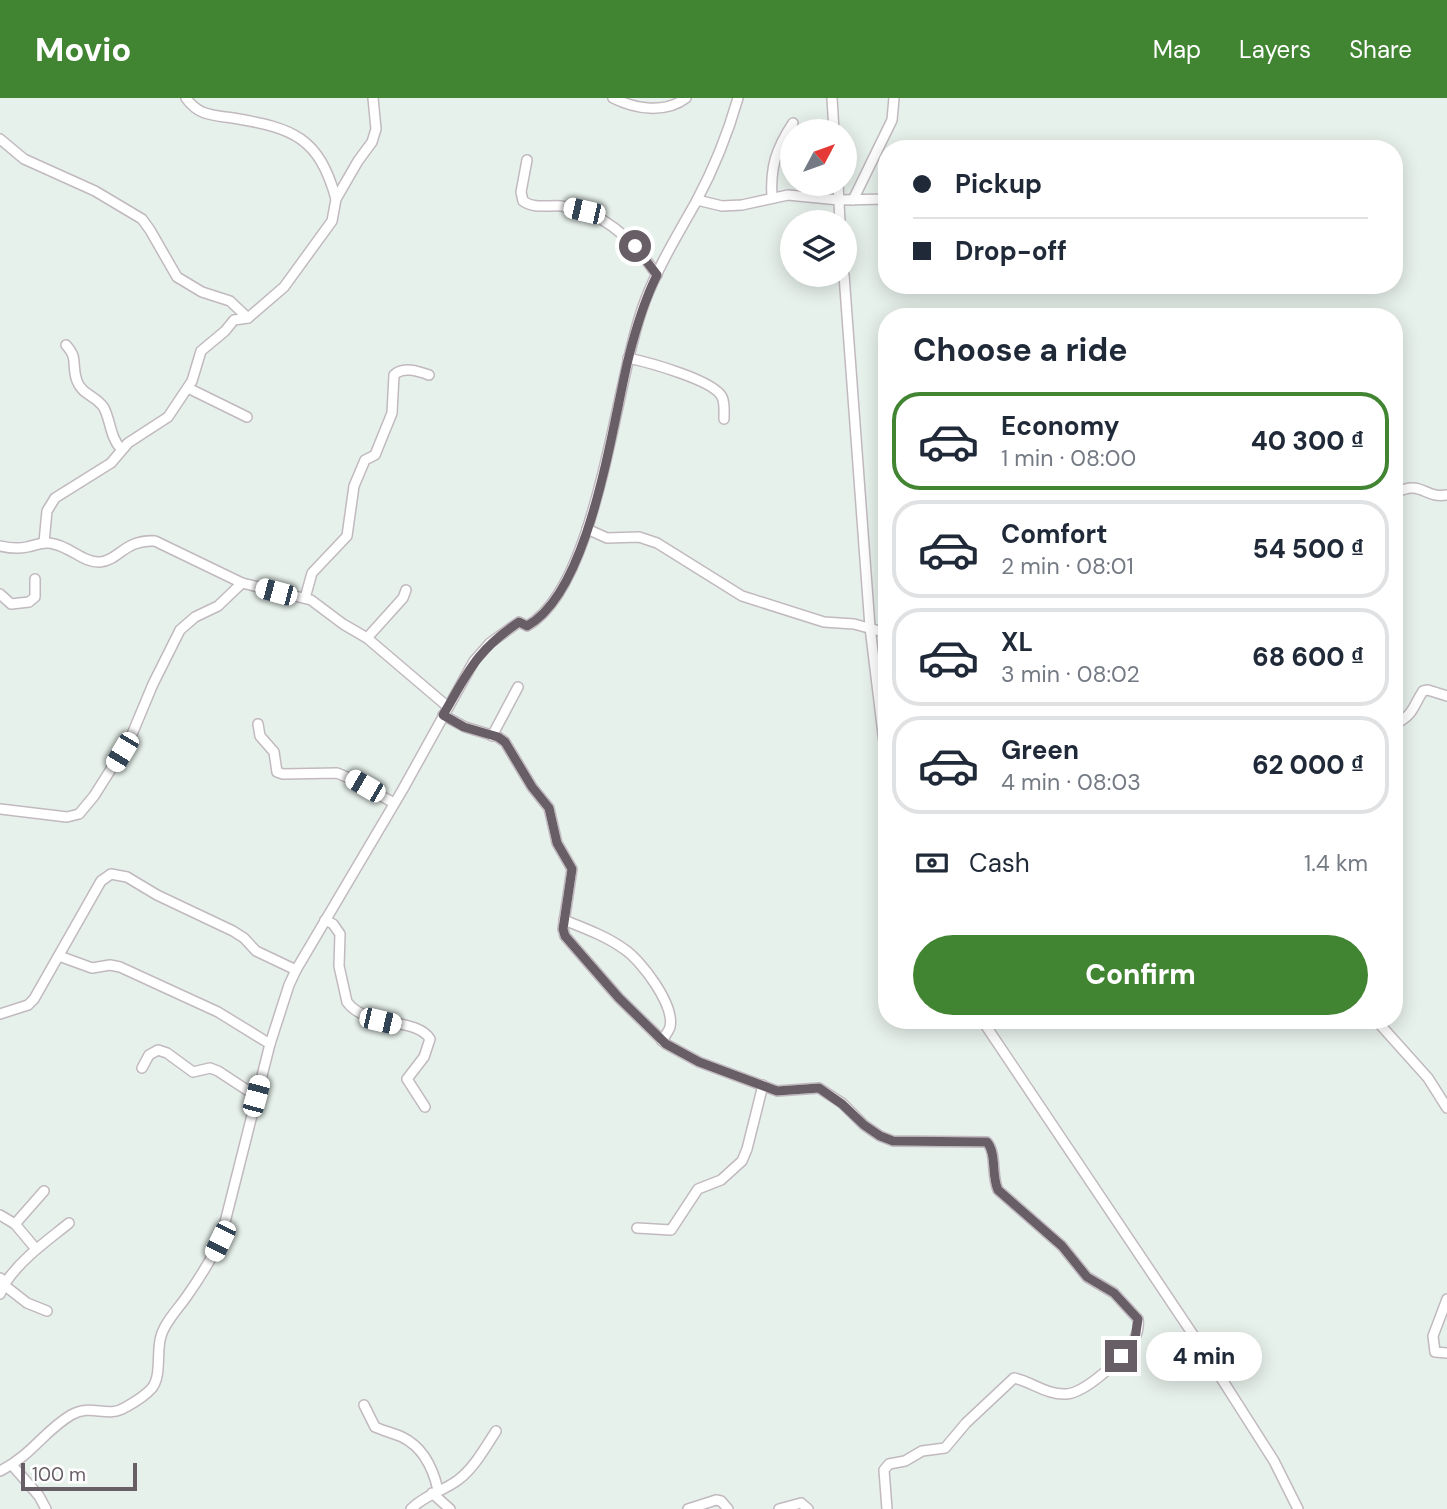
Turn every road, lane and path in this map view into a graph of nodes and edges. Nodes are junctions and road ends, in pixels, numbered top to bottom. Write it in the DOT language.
graph roads {
  1 [pos="186,98"];
  2 [pos="373,98"];
  3 [pos="613,98"];
  4 [pos="686,98"];
  5 [pos="738,98"];
  6 [pos="832,98"];
  7 [pos="894,98"];
  8 [pos="833,119"];
  9 [pos="0,139"];
  10 [pos="882,140"];
  11 [pos="780,146"];
  12 [pos="878,149"];
  13 [pos="527,160"];
  14 [pos="839,196"];
  15 [pos="772,198"];
  16 [pos="336,199"];
  17 [pos="878,199"];
  18 [pos="697,200"];
  19 [pos="839,200"];
  20 [pos="853,200"];
  21 [pos="840,210"];
  22 [pos="657,275"];
  23 [pos="845,287"];
  24 [pos="247,318"];
  25 [pos="66,345"];
  26 [pos="628,358"];
  27 [pos="429,375"];
  28 [pos="188,388"];
  29 [pos="247,417"];
  30 [pos="724,419"];
  31 [pos="121,449"];
  32 [pos="1403,490"];
  33 [pos="1447,495"];
  34 [pos="587,529"];
  35 [pos="44,542"];
  36 [pos="0,546"];
  37 [pos="35,579"];
  38 [pos="242,583"];
  39 [pos="406,590"];
  40 [pos="0,594"];
  41 [pos="305,597"];
  42 [pos="870,627"];
  43 [pos="878,630"];
  44 [pos="367,638"];
  45 [pos="518,687"];
  46 [pos="878,693"];
  47 [pos="1447,696"];
  48 [pos="446,711"];
  49 [pos="1403,720"];
  50 [pos="258,724"];
  51 [pos="492,736"];
  52 [pos="394,803"];
  53 [pos="0,809"];
  54 [pos="325,920"];
  55 [pos="564,920"];
  56 [pos="60,956"];
  57 [pos="296,970"];
  58 [pos="0,1014"];
  59 [pos="988,1029"];
  60 [pos="1384,1029"];
  61 [pos="662,1041"];
  62 [pos="270,1044"];
  63 [pos="142,1068"];
  64 [pos="763,1085"];
  65 [pos="256,1096"];
  66 [pos="425,1107"];
  67 [pos="1447,1108"];
  68 [pos="44,1191"];
  69 [pos="0,1216"];
  70 [pos="69,1223"];
  71 [pos="15,1224"];
  72 [pos="637,1228"];
  73 [pos="36,1249"];
  74 [pos="3,1285"];
  75 [pos="1447,1299"];
  76 [pos="47,1311"];
  77 [pos="1447,1353"];
  78 [pos="364,1405"];
  79 [pos="496,1432"];
  80 [pos="12,1465"];
  81 [pos="0,1471"];
  82 [pos="435,1491"];
  83 [pos="46,1509"];
  84 [pos="411,1509"];
  85 [pos="450,1509"];
  86 [pos="688,1509"];
  87 [pos="728,1509"];
  88 [pos="779,1509"];
  89 [pos="808,1509"];
  90 [pos="887,1509"];
  91 [pos="1298,1509"];
  1 -- 16 [label="street"];
  2 -- 16 [label="street"];
  3 -- 4 [label="street"];
  5 -- 18 [label="street"];
  6 -- 8 [label="street"];
  7 -- 10 [label="street"];
  9 -- 24 [label="street"];
  11 -- 15 [label="street"];
  12 -- 20 [label="street"];
  13 -- 22 [label="street"];
  14 -- 19 [label="street"];
  15 -- 18 [label="street"];
  15 -- 19 [label="street"];
  16 -- 24 [label="street"];
  17 -- 20 [label="street"];
  18 -- 22 [label="street"];
  19 -- 20 [label="street"];
  19 -- 21 [label="street"];
  22 -- 26 [label="street"];
  23 -- 42 [label="street"];
  24 -- 28 [label="street"];
  25 -- 31 [label="street"];
  26 -- 30 [label="street"];
  26 -- 34 [label="street"];
  27 -- 41 [label="street"];
  28 -- 29 [label="street"];
  28 -- 31 [label="street"];
  31 -- 35 [label="street"];
  32 -- 33 [label="street"];
  34 -- 42 [label="street"];
  34 -- 48 [label="street"];
  35 -- 36 [label="street"];
  35 -- 38 [label="street"];
  37 -- 40 [label="street"];
  38 -- 41 [label="street"];
  38 -- 53 [label="street"];
  39 -- 44 [label="street"];
  41 -- 44 [label="street"];
  42 -- 43 [label="street"];
  42 -- 46 [label="street"];
  44 -- 48 [label="street"];
  45 -- 51 [label="street"];
  47 -- 49 [label="street"];
  48 -- 51 [label="street"];
  48 -- 52 [label="street"];
  50 -- 52 [label="street"];
  51 -- 55 [label="street"];
  52 -- 54 [label="street"];
  54 -- 57 [label="street"];
  54 -- 66 [label="street"];
  55 -- 61 [label="street"];
  55 -- 61 [label="street"];
  56 -- 57 [label="street"];
  56 -- 58 [label="street"];
  56 -- 62 [label="street"];
  57 -- 62 [label="street"];
  59 -- 91 [label="street"];
  60 -- 67 [label="street"];
  61 -- 64 [label="street"];
  62 -- 65 [label="street"];
  63 -- 65 [label="street"];
  64 -- 72 [label="street"];
  64 -- 90 [label="street"];
  65 -- 80 [label="street"];
  68 -- 71 [label="street"];
  69 -- 71 [label="street"];
  70 -- 73 [label="street"];
  71 -- 73 [label="street"];
  73 -- 74 [label="street"];
  74 -- 76 [label="street"];
  75 -- 77 [label="street"];
  78 -- 82 [label="street"];
  79 -- 82 [label="street"];
  80 -- 81 [label="street"];
  80 -- 83 [label="street"];
  82 -- 84 [label="street"];
  82 -- 85 [label="street"];
  86 -- 87 [label="street"];
  88 -- 89 [label="street"];
}
